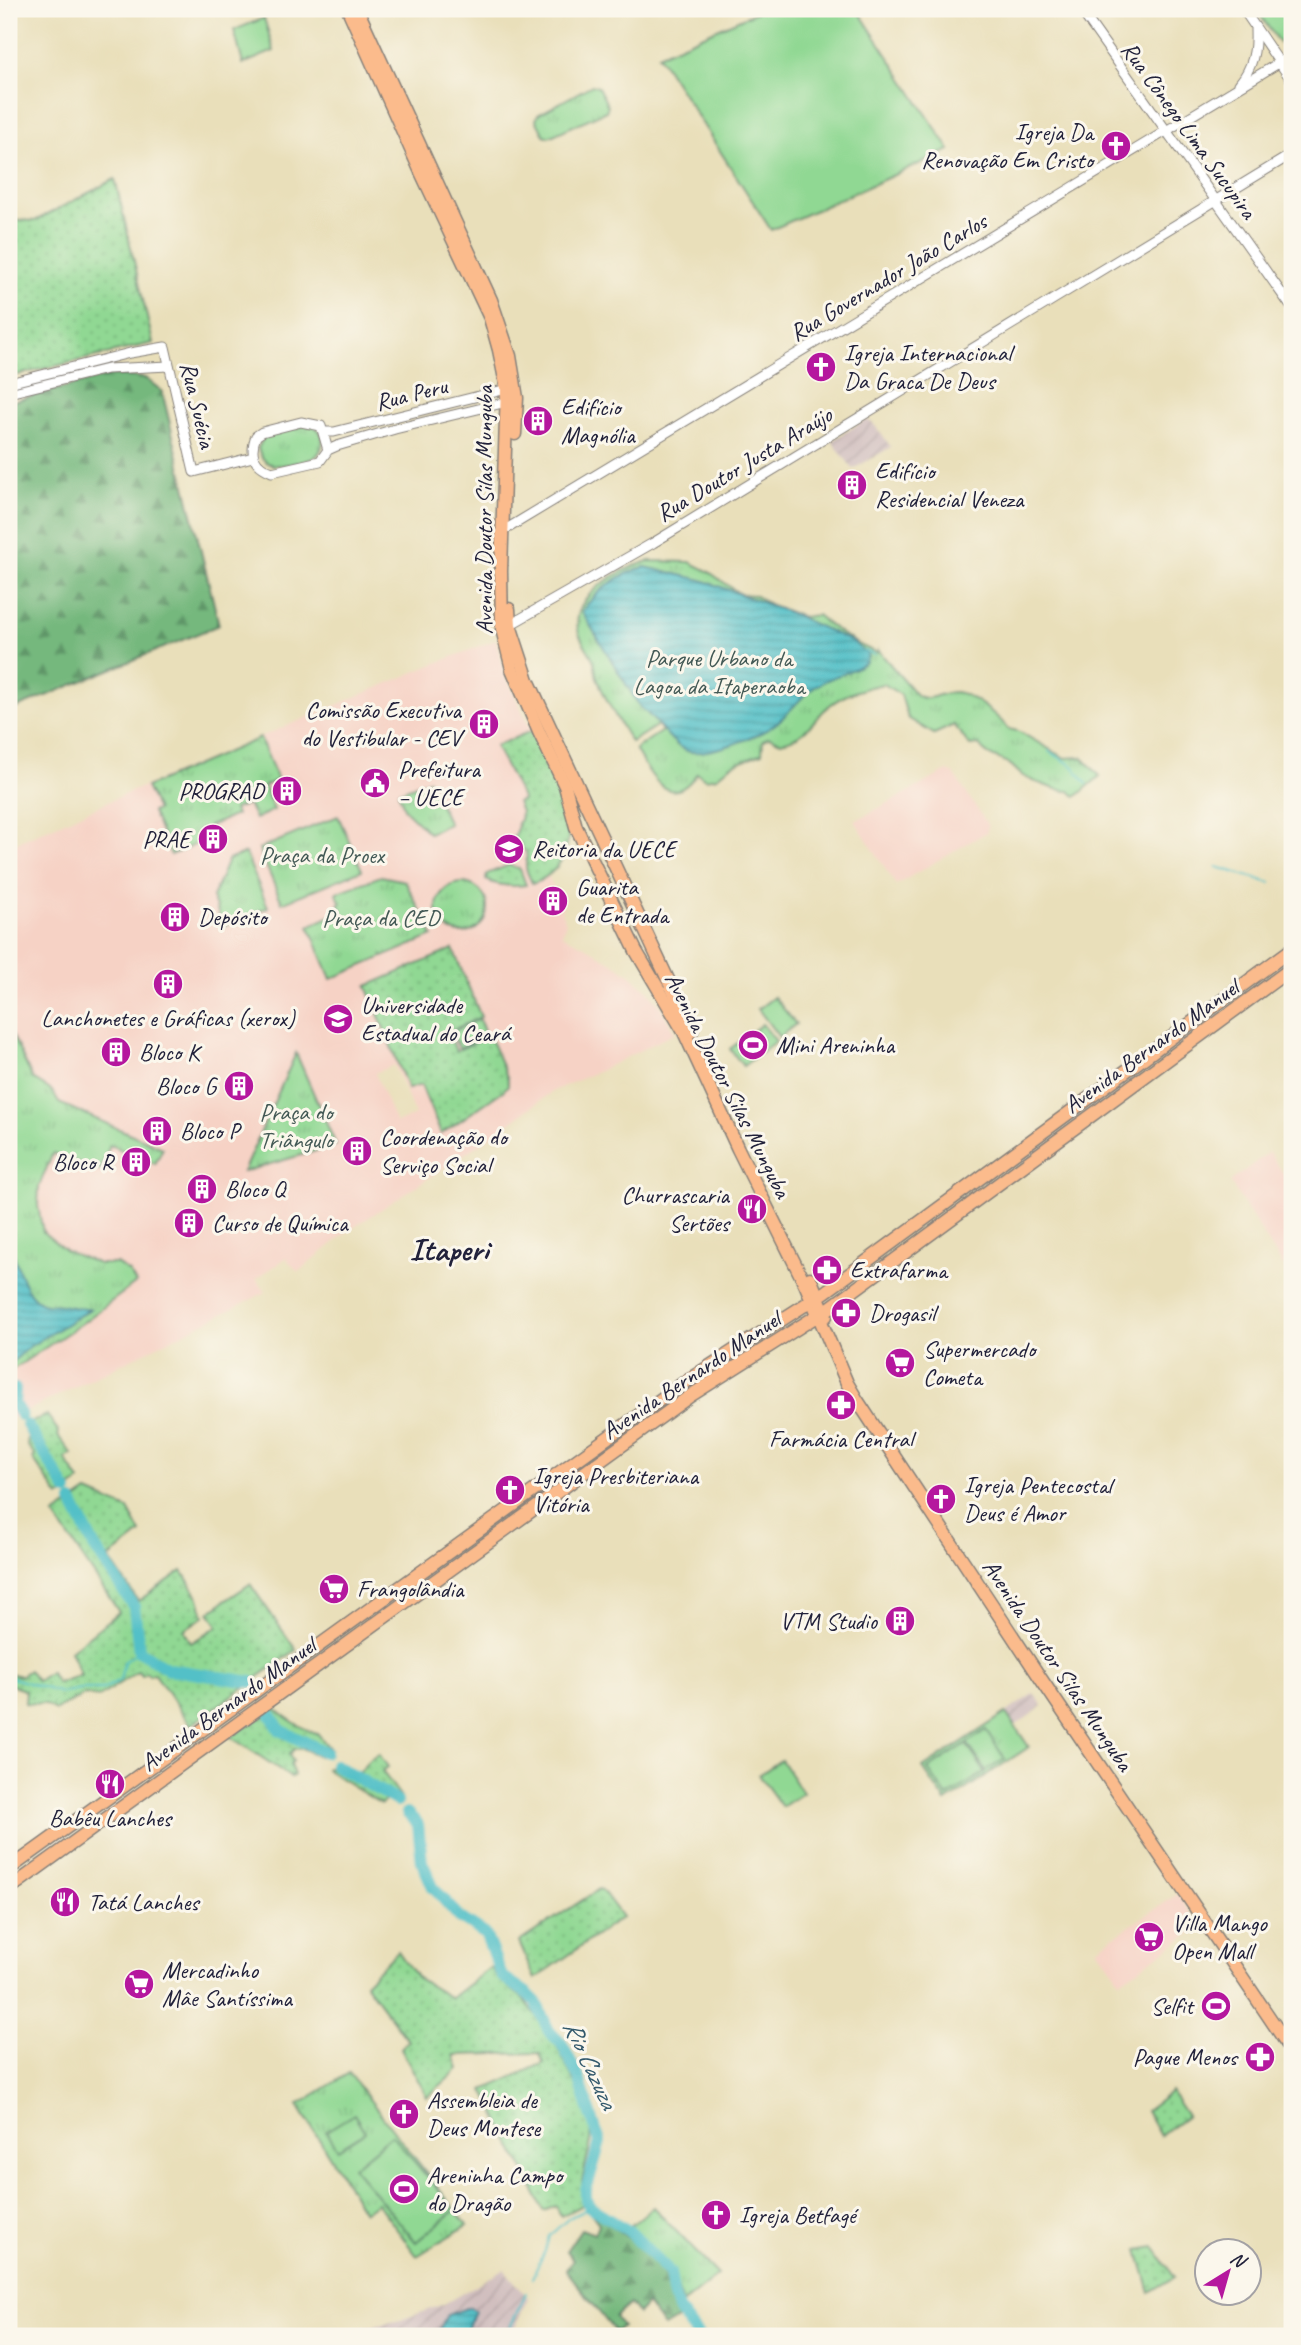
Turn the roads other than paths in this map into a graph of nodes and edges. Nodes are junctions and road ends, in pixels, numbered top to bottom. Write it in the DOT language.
graph roads {
  1 [pos="348,9"];
  2 [pos="357,9"];
  3 [pos="1080,9"];
  4 [pos="1243,9"];
  5 [pos="1255,28"];
  6 [pos="1292,55"];
  7 [pos="1280,62"];
  8 [pos="1292,80"];
  9 [pos="1233,91"];
  10 [pos="1166,131"];
  11 [pos="1292,154"];
  12 [pos="1216,201"];
  13 [pos="1292,308"];
  14 [pos="139,351"];
  15 [pos="169,366"];
  16 [pos="144,367"];
  17 [pos="9,383"];
  18 [pos="9,393"];
  19 [pos="507,396"];
  20 [pos="474,398"];
  21 [pos="476,409"];
  22 [pos="324,432"];
  23 [pos="328,450"];
  24 [pos="253,457"];
  25 [pos="507,529"];
  26 [pos="506,627"];
  27 [pos="578,831"];
  28 [pos="612,863"];
  29 [pos="648,939"];
  30 [pos="1292,949"];
  31 [pos="636,951"];
  32 [pos="1292,968"];
  33 [pos="815,1298"];
  34 [pos="821,1314"];
  35 [pos="375,1606"];
  36 [pos="383,1618"];
  37 [pos="350,1624"];
  38 [pos="359,1635"];
  39 [pos="77,1821"];
  40 [pos="86,1833"];
  41 [pos="9,1869"];
  42 [pos="9,1889"];
  43 [pos="1292,2038"];
  44 [pos="1292,2051"];
  1 -- 19 [label="main road, Avenida Doutor Silas Munguba"];
  2 -- 25 [label="main road, Avenida Doutor Silas Munguba"];
  3 -- 10 [label="street, Rua Cônego Lima Sucupira"];
  4 -- 5 [label="street"];
  5 -- 7 [label="street"];
  5 -- 9 [label="street"];
  6 -- 7 [label="street, Rua Governador João Carlos"];
  7 -- 8 [label="street"];
  7 -- 9 [label="street, Rua Governador João Carlos"];
  9 -- 10 [label="street, Rua Governador João Carlos"];
  10 -- 12 [label="street, Rua Cônego Lima Sucupira"];
  10 -- 25 [label="street, Rua Governador João Carlos"];
  11 -- 12 [label="street, Rua Doutor Justa Araújo"];
  12 -- 13 [label="street, Rua Cônego Lima Sucupira"];
  12 -- 26 [label="street, Rua Doutor Justa Araújo"];
  14 -- 15 [label="street, Rua Suécia"];
  14 -- 16 [label="street"];
  14 -- 17 [label="street"];
  15 -- 16 [label="street"];
  15 -- 24 [label="street, Rua Suécia"];
  16 -- 18 [label="street"];
  19 -- 20 [label="street, Rua Peru"];
  19 -- 21 [label="street, Rua Peru"];
  19 -- 25 [label="main road, Avenida Doutor Silas Munguba"];
  20 -- 21 [label="street"];
  20 -- 22 [label="street, Rua Peru"];
  21 -- 23 [label="street, Rua Peru"];
  22 -- 23 [label="street"];
  22 -- 24 [label="street, Rua Peru"];
  23 -- 24 [label="street, Rua Peru"];
  25 -- 26 [label="main road, Avenida Doutor Silas Munguba"];
  26 -- 27 [label="main road, Avenida Doutor Silas Munguba"];
  26 -- 28 [label="main road, Avenida Doutor Silas Munguba"];
  27 -- 28 [label="main road"];
  27 -- 31 [label="main road, Avenida Doutor Silas Munguba"];
  28 -- 29 [label="main road, Avenida Doutor Silas Munguba"];
  29 -- 31 [label="main road"];
  29 -- 33 [label="main road, Avenida Doutor Silas Munguba"];
  30 -- 33 [label="main road, Avenida Bernardo Manuel"];
  31 -- 33 [label="main road, Avenida Doutor Silas Munguba"];
  32 -- 34 [label="main road, Avenida Bernardo Manuel"];
  33 -- 34 [label="main road, Avenida Doutor Silas Munguba"];
  33 -- 35 [label="main road, Avenida Bernardo Manuel"];
  34 -- 36 [label="main road, Avenida Bernardo Manuel"];
  34 -- 43 [label="main road, Avenida Doutor Silas Munguba"];
  34 -- 44 [label="main road, Avenida Doutor Silas Munguba"];
  35 -- 36 [label="main road"];
  35 -- 37 [label="main road, Avenida Bernardo Manuel"];
  36 -- 38 [label="main road, Avenida Bernardo Manuel"];
  37 -- 38 [label="main road"];
  37 -- 39 [label="main road, Avenida Bernardo Manuel"];
  38 -- 40 [label="main road, Avenida Bernardo Manuel"];
  39 -- 40 [label="main road"];
  39 -- 41 [label="main road, Avenida Bernardo Manuel"];
  40 -- 42 [label="main road, Avenida Bernardo Manuel"];
}
